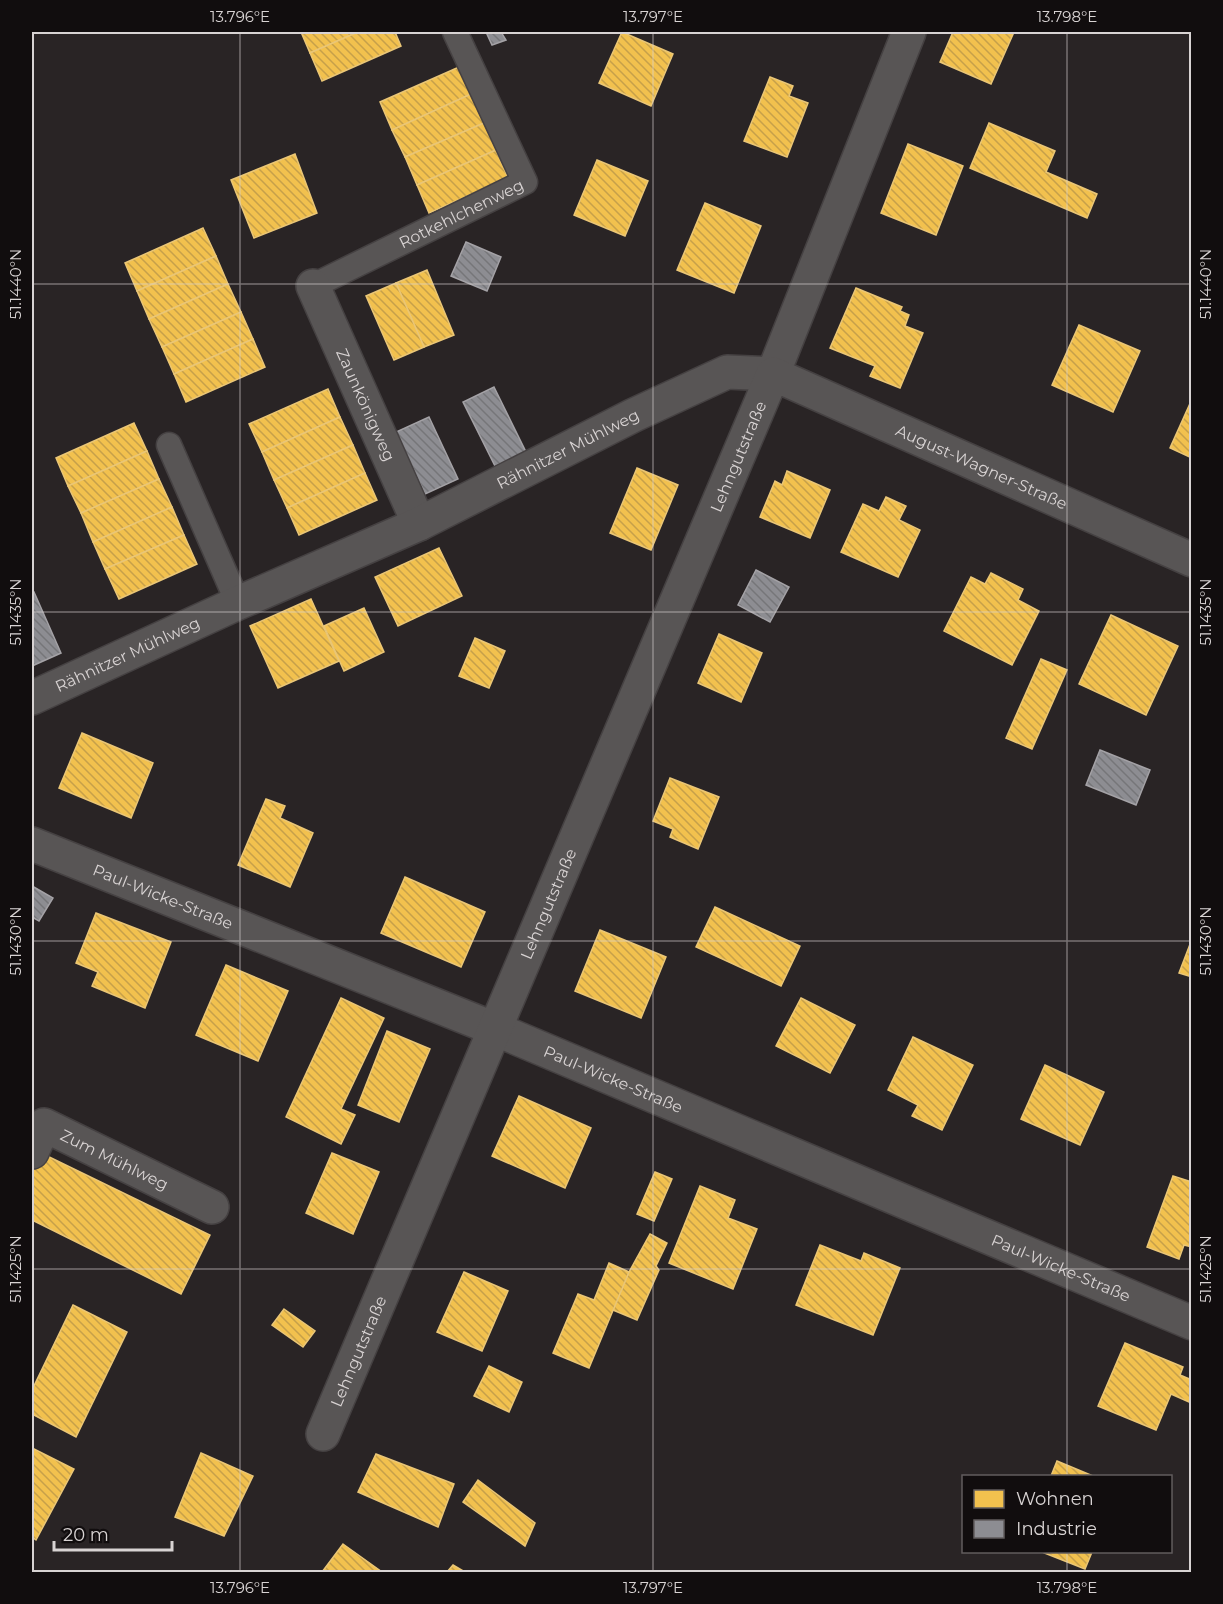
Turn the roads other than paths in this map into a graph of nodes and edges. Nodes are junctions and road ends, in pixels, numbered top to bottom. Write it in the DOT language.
graph roads {
  1 [pos="455,32"];
  2 [pos="909,32"];
  3 [pos="313,286"];
  4 [pos="773,374"];
  5 [pos="169,445"];
  6 [pos="419,524"];
  7 [pos="1191,560"];
  8 [pos="238,603"];
  9 [pos="32,698"];
  10 [pos="32,844"];
  11 [pos="495,1029"];
  12 [pos="32,1152"];
  13 [pos="212,1207"];
  14 [pos="1191,1323"];
  15 [pos="323,1434"];
  1 -- 3 [label="lane, Rotkehlchenweg"];
  2 -- 4 [label="street"];
  3 -- 6 [label="street, Zaunkönigweg"];
  4 -- 6 [label="street, Rähnitzer Mühlweg"];
  4 -- 7 [label="street, August-Wagner-Straße"];
  4 -- 11 [label="street, Lehngutstraße"];
  5 -- 8 [label="lane"];
  6 -- 8 [label="street, Rähnitzer Mühlweg"];
  8 -- 9 [label="street, Rähnitzer Mühlweg"];
  10 -- 11 [label="street, Paul-Wicke-Straße"];
  11 -- 14 [label="street, Paul-Wicke-Straße"];
  11 -- 15 [label="street, Lehngutstraße"];
  12 -- 13 [label="street, Zum Mühlweg"];
}
